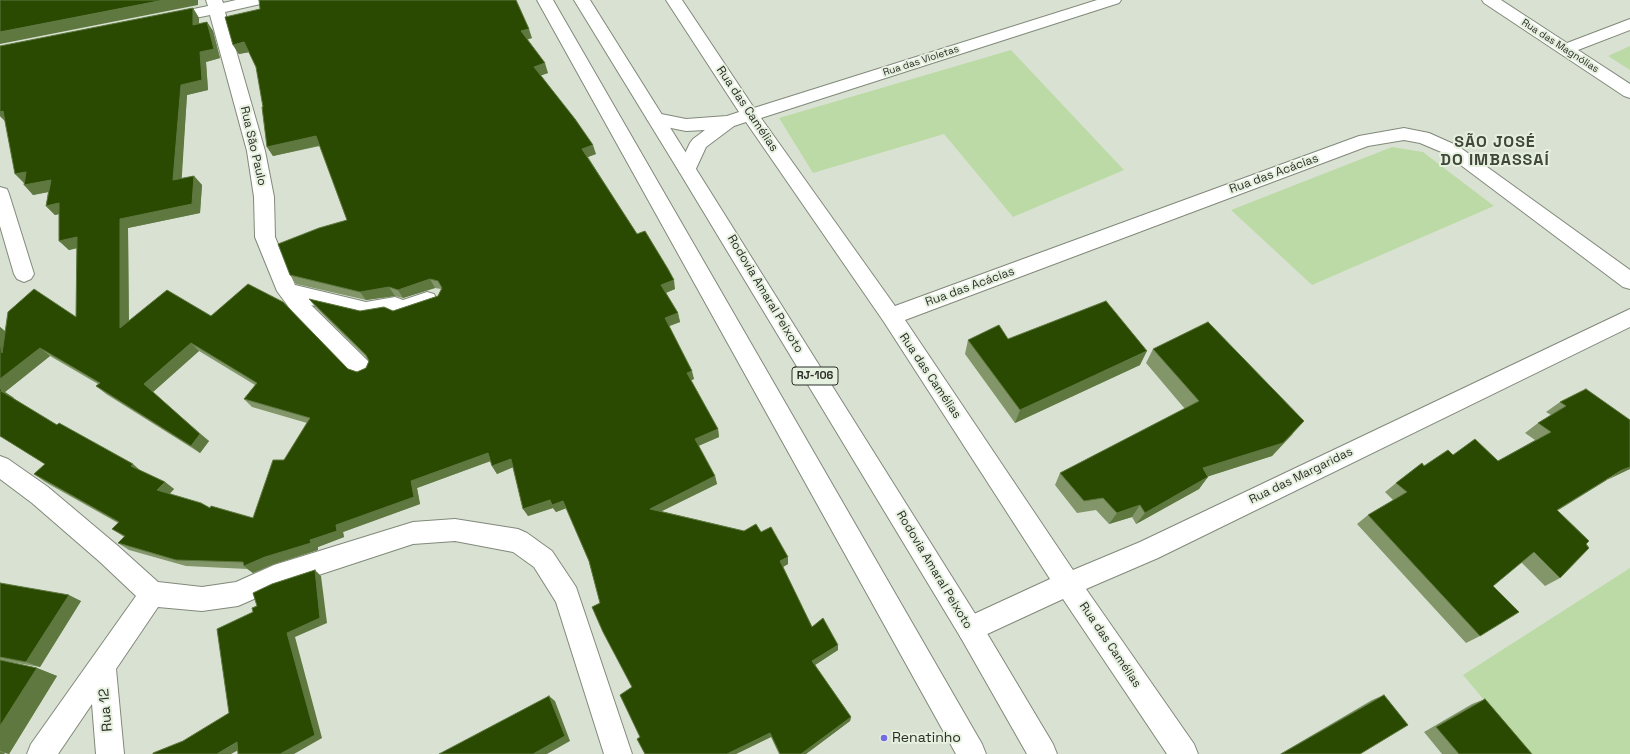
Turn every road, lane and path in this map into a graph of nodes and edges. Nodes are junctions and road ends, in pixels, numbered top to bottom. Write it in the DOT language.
graph roads {
  1 [pos="259,0"];
  2 [pos="546,0"];
  3 [pos="674,0"];
  4 [pos="1113,0"];
  5 [pos="1490,0"];
  6 [pos="587,2"];
  7 [pos="215,4"];
  8 [pos="147,22"];
  9 [pos="1630,24"];
  10 [pos="1566,49"];
  11 [pos="1630,92"];
  12 [pos="750,115"];
  13 [pos="656,118"];
  14 [pos="728,122"];
  15 [pos="687,168"];
  16 [pos="0,194"];
  17 [pos="24,274"];
  18 [pos="1630,281"];
  19 [pos="287,291"];
  20 [pos="435,297"];
  21 [pos="891,316"];
  22 [pos="1630,316"];
  23 [pos="363,370"];
  24 [pos="0,466"];
  25 [pos="1068,584"];
  26 [pos="152,594"];
  27 [pos="970,629"];
  28 [pos="102,667"];
  29 [pos="41,754"];
  30 [pos="110,754"];
  31 [pos="618,754"];
  32 [pos="972,754"];
  33 [pos="1044,754"];
  34 [pos="1184,754"];
  1 -- 7 [label="main road"];
  2 -- 32 [label="main road"];
  3 -- 12 [label="main road, Rua das Camélias"];
  4 -- 12 [label="main road, Rua das Violetas"];
  5 -- 10 [label="main road, Rua das Magnólias"];
  6 -- 13 [label="main road, Rodovia Amaral Peixoto / RJ-106"];
  7 -- 8 [label="main road"];
  7 -- 19 [label="main road, Rua São Paulo"];
  9 -- 10 [label="main road"];
  10 -- 11 [label="main road, Rua das Magnólias"];
  12 -- 14 [label="main road, Rua das Violetas"];
  12 -- 21 [label="main road, Rua das Camélias"];
  13 -- 14 [label="main road, Rua das Violetas"];
  13 -- 15 [label="main road, Rodovia Amaral Peixoto / RJ-106"];
  14 -- 15 [label="main road, Rua das Violetas"];
  15 -- 27 [label="main road, Rodovia Amaral Peixoto / RJ-106"];
  16 -- 17 [label="main road"];
  18 -- 21 [label="main road, Rua das Acácias"];
  19 -- 20 [label="main road"];
  19 -- 23 [label="main road, Rua São Paulo"];
  21 -- 25 [label="main road, Rua das Camélias"];
  22 -- 25 [label="main road, Rua das Margaridas"];
  24 -- 26 [label="main road"];
  25 -- 27 [label="main road, Rua das Margaridas"];
  25 -- 34 [label="main road, Rua das Camélias"];
  26 -- 28 [label="main road"];
  26 -- 31 [label="main road"];
  27 -- 33 [label="main road, Rodovia Amaral Peixoto / RJ-106"];
  28 -- 29 [label="main road"];
  28 -- 30 [label="main road, Rua 12"];
}
